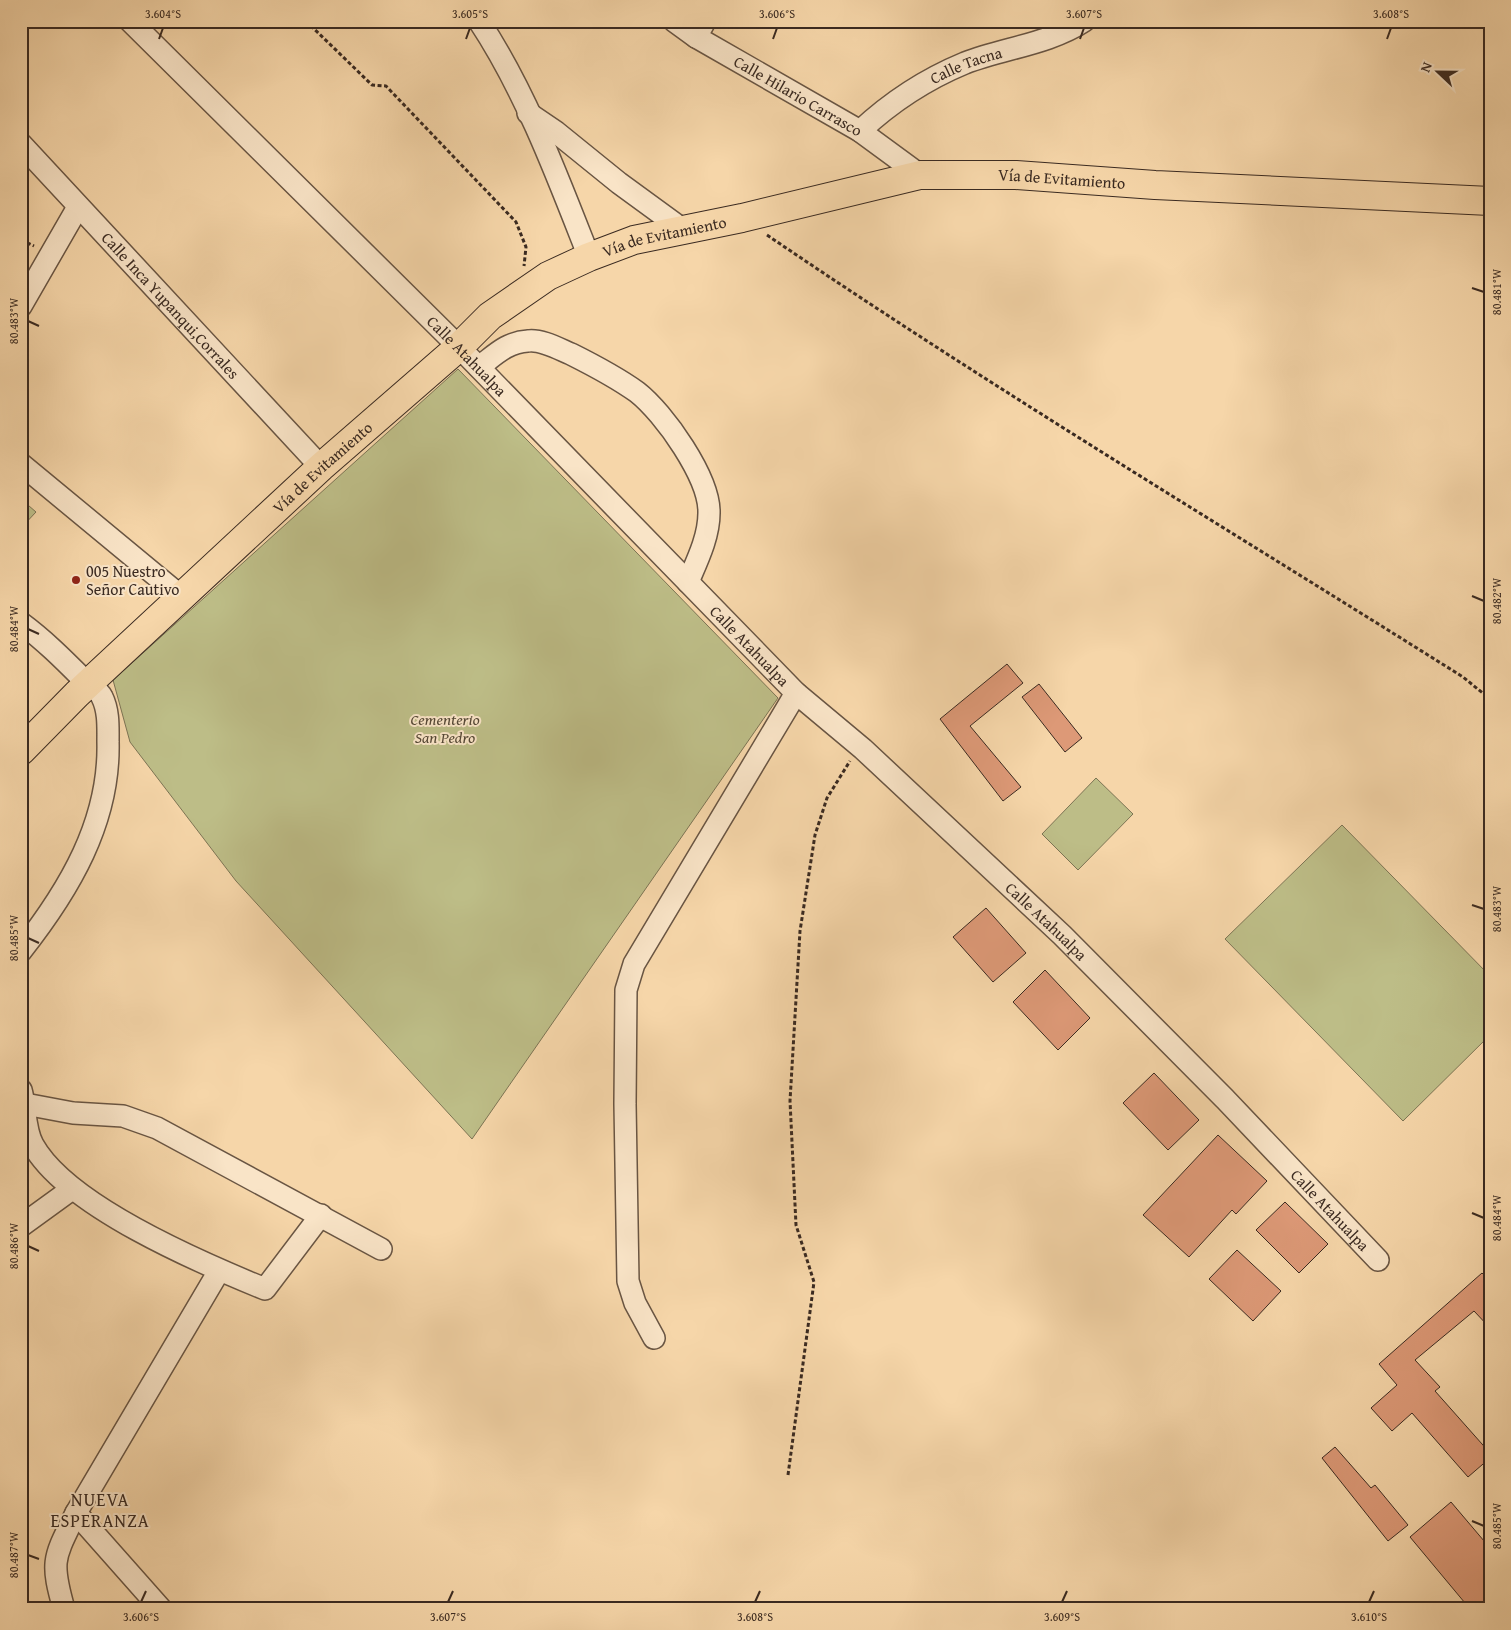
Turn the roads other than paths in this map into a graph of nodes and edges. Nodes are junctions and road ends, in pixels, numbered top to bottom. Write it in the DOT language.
graph roads {
  1 [pos="130,21"];
  2 [pos="479,21"];
  3 [pos="674,21"];
  4 [pos="1084,21"];
  5 [pos="701,29"];
  6 [pos="528,112"];
  7 [pos="860,131"];
  8 [pos="21,144"];
  9 [pos="920,175"];
  10 [pos="1490,201"];
  11 [pos="78,207"];
  12 [pos="682,229"];
  13 [pos="589,257"];
  14 [pos="21,306"];
  15 [pos="458,347"];
  16 [pos="479,367"];
  17 [pos="21,464"];
  18 [pos="321,467"];
  19 [pos="688,582"];
  20 [pos="183,598"];
  21 [pos="27,634"];
  22 [pos="89,684"];
  23 [pos="796,693"];
  24 [pos="21,751"];
  25 [pos="21,951"];
  26 [pos="23,1097"];
  27 [pos="72,1189"];
  28 [pos="321,1215"];
  29 [pos="21,1226"];
  30 [pos="380,1249"];
  31 [pos="1378,1260"];
  32 [pos="219,1270"];
  33 [pos="654,1338"];
  34 [pos="76,1513"];
  35 [pos="64,1609"];
  36 [pos="161,1609"];
  1 -- 15 [label="street, Calle Atahualpa"];
  2 -- 6 [label="street"];
  3 -- 5 [label="street, Calle Hilario Carrasco"];
  4 -- 7 [label="street, Calle Tacna"];
  5 -- 7 [label="street, Calle Hilario Carrasco"];
  6 -- 12 [label="street"];
  6 -- 13 [label="street"];
  7 -- 9 [label="street, Calle Hilario Carrasco"];
  8 -- 11 [label="street, Calle Inca Yupanqui,Corrales"];
  9 -- 10 [label="main road, Vía de Evitamiento"];
  9 -- 12 [label="main road, Vía de Evitamiento"];
  11 -- 14 [label="street"];
  11 -- 18 [label="street, Calle Inca Yupanqui,Corrales"];
  12 -- 13 [label="main road, Vía de Evitamiento"];
  13 -- 15 [label="main road, Vía de Evitamiento"];
  15 -- 16 [label="street, Calle Atahualpa"];
  15 -- 18 [label="main road, Vía de Evitamiento"];
  16 -- 19 [label="street, Calle Atahualpa"];
  16 -- 19 [label="street"];
  17 -- 20 [label="street"];
  18 -- 20 [label="main road, Vía de Evitamiento"];
  19 -- 23 [label="street, Calle Atahualpa"];
  20 -- 22 [label="main road, Vía de Evitamiento"];
  21 -- 22 [label="street"];
  22 -- 24 [label="main road, Vía de Evitamiento"];
  22 -- 25 [label="street"];
  23 -- 31 [label="street, Calle Atahualpa"];
  23 -- 33 [label="street"];
  26 -- 27 [label="street"];
  26 -- 28 [label="street"];
  27 -- 29 [label="street"];
  27 -- 32 [label="street"];
  28 -- 30 [label="street"];
  28 -- 32 [label="street"];
  32 -- 34 [label="street"];
  34 -- 35 [label="street"];
  34 -- 36 [label="street"];
}
